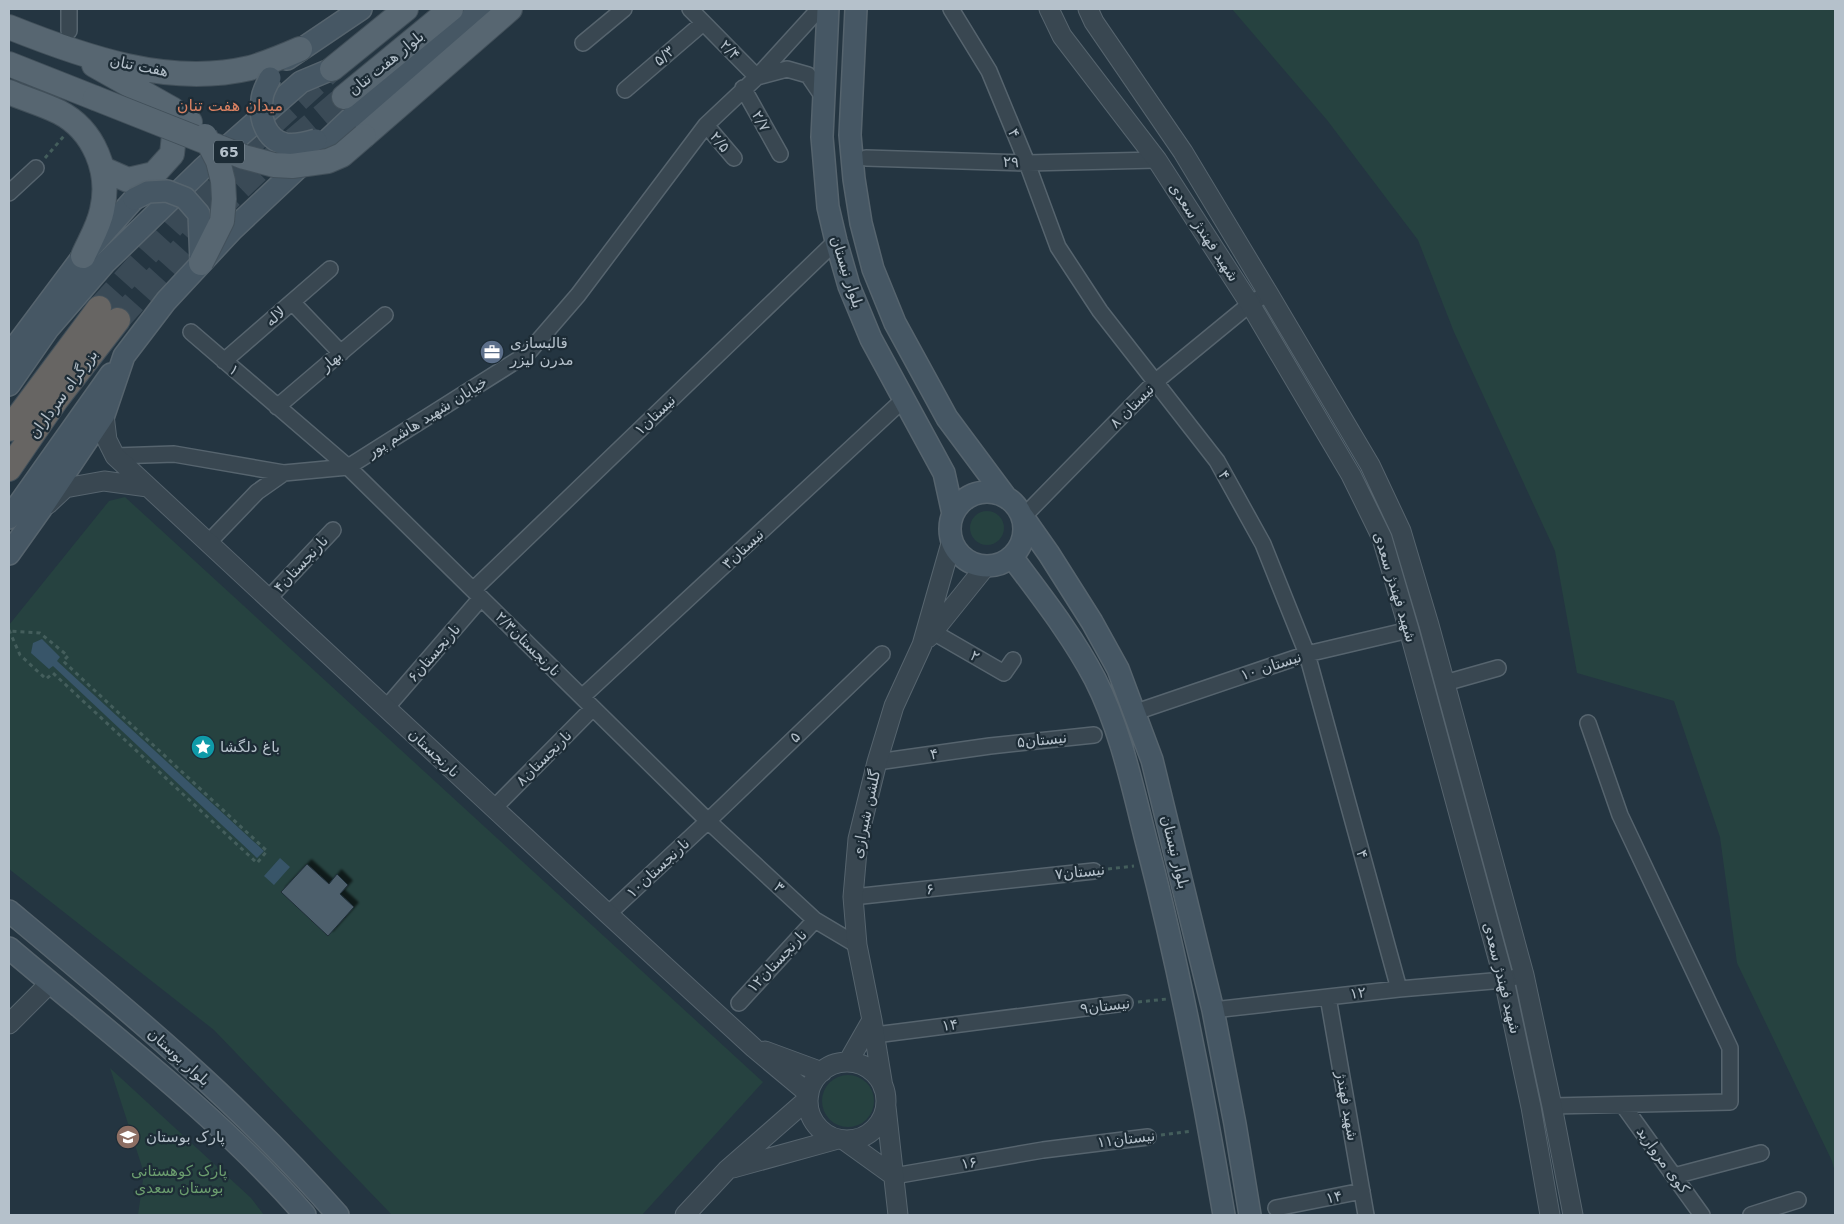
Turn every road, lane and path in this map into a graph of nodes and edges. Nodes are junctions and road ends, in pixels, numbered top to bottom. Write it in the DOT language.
graph roads {
  1 [pos="69,9"];
  2 [pos="361,9"];
  3 [pos="406,9"];
  4 [pos="451,9"];
  5 [pos="482,9"];
  6 [pos="510,9"];
  7 [pos="624,9"];
  8 [pos="690,9"];
  9 [pos="819,9"];
  10 [pos="828,9"];
  11 [pos="856,9"];
  12 [pos="950,9"];
  13 [pos="1049,9"];
  14 [pos="1088,9"];
  15 [pos="703,23"];
  16 [pos="9,28"];
  17 [pos="69,41"];
  18 [pos="583,43"];
  19 [pos="300,49"];
  20 [pos="9,64"];
  21 [pos="332,69"];
  22 [pos="757,77"];
  23 [pos="743,88"];
  24 [pos="625,90"];
  25 [pos="9,92"];
  26 [pos="823,97"];
  27 [pos="161,103"];
  28 [pos="353,118"];
  29 [pos="75,124"];
  30 [pos="706,125"];
  31 [pos="780,154"];
  32 [pos="734,158"];
  33 [pos="866,158"];
  34 [pos="1157,160"];
  35 [pos="1027,163"];
  36 [pos="36,168"];
  37 [pos="103,168"];
  38 [pos="9,193"];
  39 [pos="836,241"];
  40 [pos="83,256"];
  41 [pos="201,263"];
  42 [pos="330,268"];
  43 [pos="1268,293"];
  44 [pos="292,302"];
  45 [pos="1250,304"];
  46 [pos="385,316"];
  47 [pos="192,332"];
  48 [pos="342,353"];
  49 [pos="9,355"];
  50 [pos="124,356"];
  51 [pos="224,362"];
  52 [pos="1155,382"];
  53 [pos="9,386"];
  54 [pos="903,400"];
  55 [pos="277,407"];
  56 [pos="104,415"];
  57 [pos="9,429"];
  58 [pos="115,456"];
  59 [pos="348,467"];
  60 [pos="9,469"];
  61 [pos="284,473"];
  62 [pos="148,487"];
  63 [pos="1005,496"];
  64 [pos="41,509"];
  65 [pos="953,514"];
  66 [pos="1023,517"];
  67 [pos="9,518"];
  68 [pos="333,530"];
  69 [pos="952,540"];
  70 [pos="208,542"];
  71 [pos="9,554"];
  72 [pos="1012,557"];
  73 [pos="986,566"];
  74 [pos="477,594"];
  75 [pos="268,599"];
  76 [pos="1409,630"];
  77 [pos="9,631"];
  78 [pos="927,638"];
  79 [pos="882,654"];
  80 [pos="1307,654"];
  81 [pos="1013,660"];
  82 [pos="1498,668"];
  83 [pos="1445,683"];
  84 [pos="582,697"];
  85 [pos="386,708"];
  86 [pos="593,708"];
  87 [pos="1136,712"];
  88 [pos="1588,723"];
  89 [pos="1094,734"];
  90 [pos="990,746"];
  91 [pos="877,762"];
  92 [pos="494,808"];
  93 [pos="708,821"];
  94 [pos="1152,864"];
  95 [pos="1094,871"];
  96 [pos="1008,880"];
  97 [pos="853,897"];
  98 [pos="9,911"];
  99 [pos="608,914"];
  100 [pos="815,920"];
  101 [pos="857,945"];
  102 [pos="9,948"];
  103 [pos="1524,975"];
  104 [pos="1504,980"];
  105 [pos="50,983"];
  106 [pos="1399,989"];
  107 [pos="1184,997"];
  108 [pos="1328,997"];
  109 [pos="739,1003"];
  110 [pos="1125,1003"];
  111 [pos="1213,1010"];
  112 [pos="1026,1016"];
  113 [pos="9,1024"];
  114 [pos="873,1027"];
  115 [pos="754,1048"];
  116 [pos="848,1062"];
  117 [pos="822,1072"];
  118 [pos="884,1094"];
  119 [pos="808,1097"];
  120 [pos="1623,1105"];
  121 [pos="1552,1106"];
  122 [pos="1209,1129"];
  123 [pos="1148,1137"];
  124 [pos="841,1140"];
  125 [pos="1043,1150"];
  126 [pos="1760,1153"];
  127 [pos="296,1168"];
  128 [pos="727,1170"];
  129 [pos="894,1176"];
  130 [pos="1674,1176"];
  131 [pos="279,1185"];
  132 [pos="1362,1191"];
  133 [pos="1798,1200"];
  134 [pos="1276,1208"];
  135 [pos="689,1214"];
  136 [pos="305,1215"];
  137 [pos="338,1215"];
  138 [pos="898,1215"];
  139 [pos="1224,1215"];
  140 [pos="1250,1215"];
  141 [pos="1366,1215"];
  142 [pos="1550,1215"];
  143 [pos="1573,1215"];
  144 [pos="1702,1215"];
  145 [pos="1751,1215"];
  1 -- 17 [label="street"];
  2 -- 19 [label="main road"];
  3 -- 21 [label="main road, بلوار هفت تنان"];
  4 -- 28 [label="main road, بلوار هفت تنان"];
  5 -- 28 [label="main road"];
  6 -- 28 [label="main road, 65"];
  7 -- 18 [label="street"];
  8 -- 15 [label="street, ۲/۴"];
  9 -- 22 [label="street, خیابان شهید هاشم پور"];
  10 -- 26 [label="main road, بلوار نیستان"];
  11 -- 63 [label="main road, بلوار نیستان"];
  12 -- 35 [label="street, ۴"];
  13 -- 34 [label="street, شهید فهندژ سعدی"];
  14 -- 43 [label="street, شهید فهندژ سعدی"];
  15 -- 22 [label="street, ۲/۴"];
  15 -- 24 [label="street, ۵/۳"];
  16 -- 17 [label="main road, هفت تنان"];
  17 -- 19 [label="main road, هفت تنان"];
  17 -- 27 [label="main road"];
  19 -- 28 [label="main road, bridge"];
  20 -- 28 [label="main road, 65, bridge"];
  21 -- 53 [label="main road"];
  22 -- 23 [label="street, خیابان شهید هاشم پور"];
  22 -- 26 [label="street, خیابان شهید هاشم پور"];
  23 -- 30 [label="street, خیابان شهید هاشم پور"];
  23 -- 31 [label="street, ۲/۷"];
  25 -- 29 [label="main road"];
  26 -- 39 [label="main road, بلوار نیستان"];
  27 -- 37 [label="main road"];
  27 -- 41 [label="main road, bridge"];
  28 -- 41 [label="main road"];
  29 -- 36 [label="path"];
  29 -- 37 [label="main road"];
  30 -- 32 [label="street, ۲/۵"];
  30 -- 59 [label="street, خیابان شهید هاشم پور"];
  33 -- 35 [label="street, ۲۹"];
  34 -- 35 [label="street, ۲۹"];
  34 -- 45 [label="street, شهید فهندژ سعدی"];
  35 -- 52 [label="street, ۴"];
  36 -- 38 [label="street"];
  37 -- 40 [label="main road"];
  39 -- 54 [label="main road, بلوار نیستان"];
  39 -- 74 [label="street, ۱نیستان"];
  40 -- 41 [label="main road, bridge"];
  40 -- 49 [label="main road"];
  41 -- 50 [label="main road"];
  42 -- 44 [label="street, لاله ‍"];
  43 -- 45 [label="street, نیستان ۸"];
  43 -- 83 [label="street, شهید فهندژ سعدی"];
  44 -- 48 [label="street"];
  44 -- 51 [label="street, لاله ‍"];
  45 -- 52 [label="street, نیستان ۸"];
  45 -- 76 [label="street, شهید فهندژ سعدی"];
  46 -- 48 [label="street, بهار"];
  47 -- 51 [label="street, ۱"];
  48 -- 55 [label="street, بهار"];
  50 -- 56 [label="main road"];
  50 -- 67 [label="main road"];
  51 -- 55 [label="street, ۱"];
  52 -- 66 [label="street, نیستان ۸"];
  52 -- 80 [label="street, ۴"];
  54 -- 65 [label="main road, بلوار نیستان"];
  54 -- 84 [label="street, ۳نیستان"];
  55 -- 59 [label="street, ۱"];
  56 -- 58 [label="street"];
  56 -- 64 [label="main road"];
  57 -- 60 [label="highway, بزرگراه سرداران"];
  58 -- 61 [label="street, خیابان شهید هاشم پور"];
  58 -- 62 [label="street, نارنجستان"];
  59 -- 61 [label="street, خیابان شهید هاشم پور"];
  59 -- 74 [label="street, ۲/۳نارنجستان"];
  61 -- 70 [label="street"];
  62 -- 64 [label="street"];
  62 -- 70 [label="street, نارنجستان"];
  63 -- 65 [label="main road"];
  63 -- 66 [label="main road"];
  64 -- 71 [label="main road"];
  65 -- 69 [label="main road"];
  66 -- 72 [label="main road"];
  66 -- 87 [label="main road, بلوار نیستان"];
  68 -- 75 [label="street, ۴نارنجستان"];
  69 -- 73 [label="main road"];
  69 -- 78 [label="street, گلشن شیرازی"];
  70 -- 75 [label="street, نارنجستان"];
  72 -- 73 [label="main road"];
  72 -- 94 [label="main road, بلوار نیستان"];
  73 -- 78 [label="street, گلشن شیرازی"];
  74 -- 84 [label="street, ۲/۳نارنجستان"];
  74 -- 85 [label="street, ۶نارنجستان"];
  75 -- 85 [label="street, نارنجستان"];
  76 -- 80 [label="street, نیستان ۱۰"];
  76 -- 104 [label="street, شهید فهندژ سعدی"];
  77 -- 77 [label="path"];
  78 -- 81 [label="street, ۲"];
  78 -- 91 [label="street, گلشن شیرازی"];
  79 -- 93 [label="street, ۵"];
  80 -- 87 [label="street, نیستان ۱۰"];
  80 -- 106 [label="street, ۴"];
  82 -- 83 [label="street"];
  83 -- 103 [label="street, شهید فهندژ سعدی"];
  84 -- 86 [label="street, ۲/۳نارنجستان"];
  85 -- 92 [label="street, نارنجستان"];
  86 -- 92 [label="street, ۸نارنجستان"];
  86 -- 93 [label="street, ۲/۳نارنجستان"];
  87 -- 111 [label="main road, بلوار نیستان"];
  88 -- 120 [label="street"];
  89 -- 90 [label="street, ۵نیستان"];
  90 -- 91 [label="street, ۴"];
  91 -- 97 [label="street, گلشن شیرازی"];
  92 -- 99 [label="street, نارنجستان"];
  93 -- 99 [label="street, ۱۰نارنجستان"];
  93 -- 100 [label="street, ۳"];
  94 -- 95 [label="path, ۷نیستان"];
  94 -- 107 [label="main road, بلوار نیستان"];
  95 -- 96 [label="street, ۷نیستان"];
  96 -- 97 [label="street, ۶"];
  97 -- 101 [label="street, گلشن شیرازی"];
  98 -- 127 [label="main road, بلوار بوستان"];
  99 -- 115 [label="street, نارنجستان"];
  100 -- 101 [label="street, ۳"];
  100 -- 109 [label="street, ۱۲نارنجستان"];
  101 -- 114 [label="street, گلشن شیرازی"];
  102 -- 105 [label="main road, بلوار بوستان"];
  103 -- 104 [label="street, ۱۲"];
  103 -- 121 [label="street, شهید فهندژ سعدی"];
  104 -- 106 [label="street, ۱۲"];
  104 -- 142 [label="street, شهید فهندژ سعدی"];
  105 -- 113 [label="street"];
  105 -- 131 [label="main road, بلوار بوستان"];
  106 -- 108 [label="street, ۱۲"];
  107 -- 110 [label="path, ۹نیستان"];
  107 -- 122 [label="main road, بلوار نیستان"];
  108 -- 111 [label="street, ۱۲"];
  108 -- 132 [label="street, شهید فهندژ"];
  110 -- 112 [label="street, ۹نیستان"];
  111 -- 140 [label="main road, بلوار نیستان"];
  112 -- 114 [label="street, ۱۴"];
  114 -- 116 [label="street"];
  114 -- 118 [label="street, گلشن شیرازی"];
  115 -- 117 [label="street"];
  115 -- 119 [label="street, نارنجستان"];
  116 -- 117 [label="street"];
  116 -- 118 [label="street"];
  117 -- 119 [label="street"];
  118 -- 124 [label="street"];
  118 -- 129 [label="street"];
  119 -- 124 [label="street"];
  119 -- 128 [label="street"];
  120 -- 121 [label="street"];
  120 -- 130 [label="street, کوی مروارید"];
  121 -- 143 [label="street, شهید فهندژ سعدی"];
  122 -- 123 [label="path, ۱۱نیستان"];
  122 -- 139 [label="main road, بلوار نیستان"];
  123 -- 125 [label="street, ۱۱نیستان"];
  124 -- 128 [label="street"];
  124 -- 129 [label="street"];
  125 -- 129 [label="street, ۱۶"];
  126 -- 130 [label="street"];
  127 -- 131 [label="main road"];
  127 -- 137 [label="main road, بلوار بوستان"];
  128 -- 135 [label="street"];
  129 -- 138 [label="street"];
  130 -- 144 [label="street, کوی مروارید"];
  131 -- 136 [label="main road, بلوار بوستان"];
  132 -- 134 [label="street, ۱۴"];
  132 -- 141 [label="street, شهید فهندژ"];
  133 -- 145 [label="street"];
}
